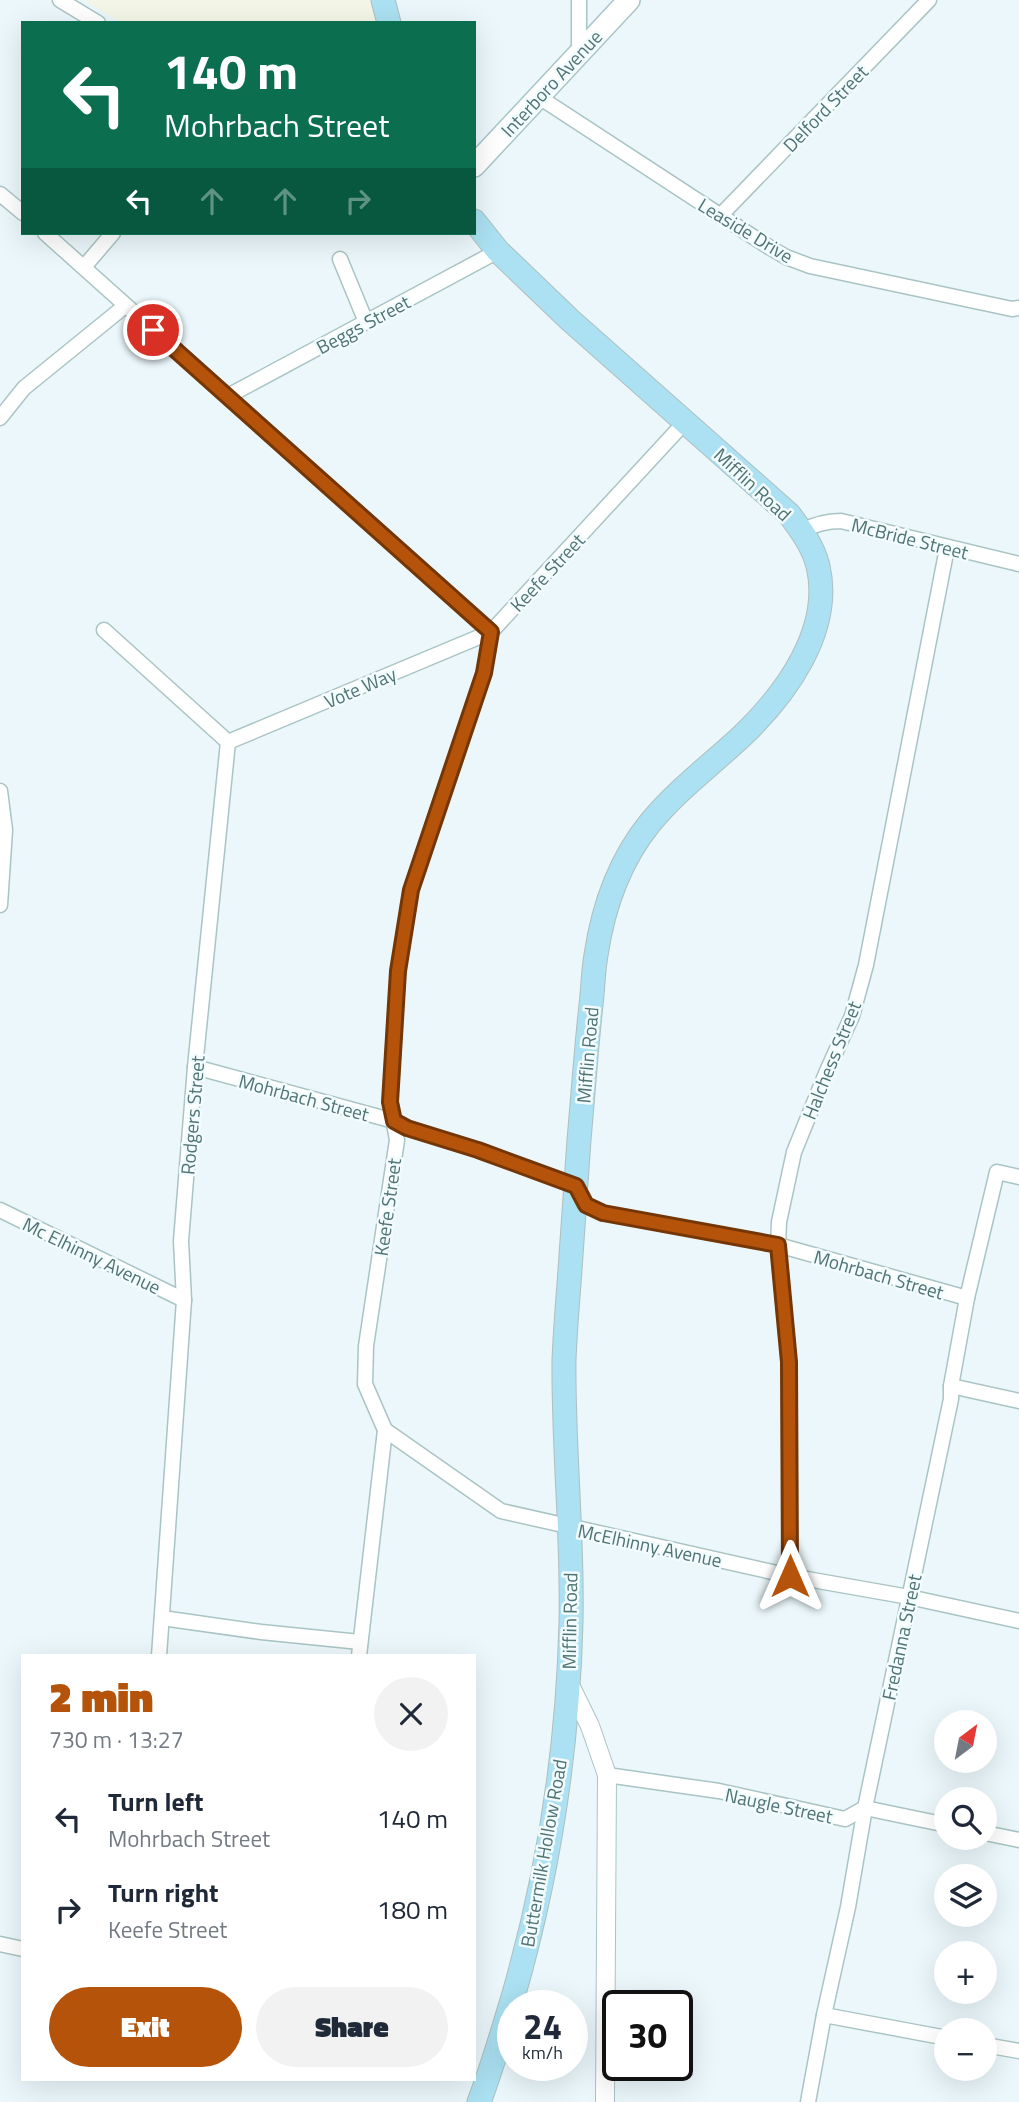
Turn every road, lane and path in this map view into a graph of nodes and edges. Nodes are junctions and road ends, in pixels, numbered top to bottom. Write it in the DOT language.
graph roads {
  1 [pos="60,0"];
  2 [pos="383,0"];
  3 [pos="579,0"];
  4 [pos="629,0"];
  5 [pos="929,0"];
  6 [pos="95,21"];
  7 [pos="388,21"];
  8 [pos="579,52"];
  9 [pos="539,97"];
  10 [pos="476,164"];
  11 [pos="0,194"];
  12 [pos="21,212"];
  13 [pos="720,216"];
  14 [pos="476,224"];
  15 [pos="47,235"];
  16 [pos="111,235"];
  17 [pos="498,251"];
  18 [pos="340,259"];
  19 [pos="83,267"];
  20 [pos="125,306"];
  21 [pos="1019,308"];
  22 [pos="366,322"];
  23 [pos="228,396"];
  24 [pos="0,418"];
  25 [pos="685,422"];
  26 [pos="802,531"];
  27 [pos="947,548"];
  28 [pos="1019,564"];
  29 [pos="104,630"];
  30 [pos="491,632"];
  31 [pos="228,742"];
  32 [pos="0,792"];
  33 [pos="0,905"];
  34 [pos="195,1067"];
  35 [pos="394,1121"];
  36 [pos="1019,1177"];
  37 [pos="576,1186"];
  38 [pos="0,1210"];
  39 [pos="778,1245"];
  40 [pos="967,1298"];
  41 [pos="184,1300"];
  42 [pos="951,1387"];
  43 [pos="1019,1401"];
  44 [pos="385,1430"];
  45 [pos="568,1528"];
  46 [pos="790,1576"];
  47 [pos="909,1597"];
  48 [pos="162,1618"];
  49 [pos="1019,1620"];
  50 [pos="359,1649"];
  51 [pos="159,1654"];
  52 [pos="568,1681"];
  53 [pos="607,1775"];
  54 [pos="865,1808"];
  55 [pos="934,1822"];
  56 [pos="997,1835"];
  57 [pos="1019,1840"];
  58 [pos="0,1944"];
  59 [pos="21,1949"];
  60 [pos="824,2015"];
  61 [pos="934,2036"];
  62 [pos="997,2047"];
  63 [pos="1019,2051"];
  64 [pos="479,2102"];
  65 [pos="606,2102"];
  66 [pos="808,2102"];
  1 -- 6 [label="street"];
  2 -- 7 [label="main road"];
  3 -- 8 [label="street"];
  4 -- 8 [label="main road, Interboro Avenue"];
  5 -- 13 [label="street, Delford Street"];
  8 -- 9 [label="main road, Interboro Avenue"];
  9 -- 10 [label="main road, Interboro Avenue"];
  9 -- 13 [label="street, Leaside Drive"];
  11 -- 12 [label="street"];
  13 -- 21 [label="street, Leaside Drive"];
  14 -- 17 [label="main road, Mifflin Road"];
  15 -- 19 [label="street"];
  16 -- 19 [label="street"];
  17 -- 22 [label="street, Beggs Street"];
  17 -- 25 [label="main road, Mifflin Road"];
  18 -- 22 [label="street"];
  19 -- 20 [label="street"];
  20 -- 23 [label="street"];
  20 -- 24 [label="street"];
  22 -- 23 [label="street, Beggs Street"];
  23 -- 30 [label="street"];
  25 -- 26 [label="main road, Mifflin Road"];
  25 -- 30 [label="street, Keefe Street"];
  26 -- 27 [label="street, McBride Street"];
  26 -- 37 [label="main road, Mifflin Road"];
  27 -- 28 [label="street, McBride Street"];
  27 -- 39 [label="street, Halchess Street"];
  29 -- 31 [label="street"];
  30 -- 31 [label="street, Vote Way"];
  30 -- 35 [label="street, Keefe Street"];
  31 -- 34 [label="street, Rodgers Street"];
  32 -- 33 [label="street"];
  34 -- 35 [label="street, Mohrbach Street"];
  34 -- 41 [label="street, Rodgers Street"];
  35 -- 37 [label="street, Mohrbach Street"];
  35 -- 44 [label="street, Keefe Street"];
  36 -- 40 [label="street, Fredanna Street"];
  37 -- 39 [label="street, Mohrbach Street"];
  37 -- 45 [label="main road, Mifflin Road"];
  38 -- 41 [label="street, Mc Elhinny Avenue"];
  39 -- 40 [label="street, Mohrbach Street"];
  39 -- 46 [label="street, Halchess Street"];
  40 -- 42 [label="street, Fredanna Street"];
  41 -- 48 [label="street, Rodgers Street"];
  42 -- 43 [label="street"];
  42 -- 47 [label="street, Fredanna Street"];
  44 -- 45 [label="street, McElhinny Avenue"];
  44 -- 50 [label="street"];
  45 -- 46 [label="street, McElhinny Avenue"];
  45 -- 52 [label="main road, Mifflin Road"];
  46 -- 47 [label="street, McElhinny Avenue"];
  47 -- 49 [label="street, McElhinny Avenue"];
  47 -- 54 [label="street, Fredanna Street"];
  48 -- 50 [label="street"];
  48 -- 51 [label="street, Rodgers Street"];
  52 -- 53 [label="street, Mifflin Road"];
  52 -- 64 [label="main road, Buttermilk Hollow Road"];
  53 -- 54 [label="street, Naugle Street"];
  53 -- 65 [label="street, Mifflin Road"];
  54 -- 55 [label="street, Naugle Street"];
  54 -- 60 [label="street, Fredanna Street"];
  56 -- 57 [label="street"];
  58 -- 59 [label="street"];
  60 -- 61 [label="street"];
  60 -- 66 [label="street, Fredanna Street"];
  62 -- 63 [label="street"];
}
